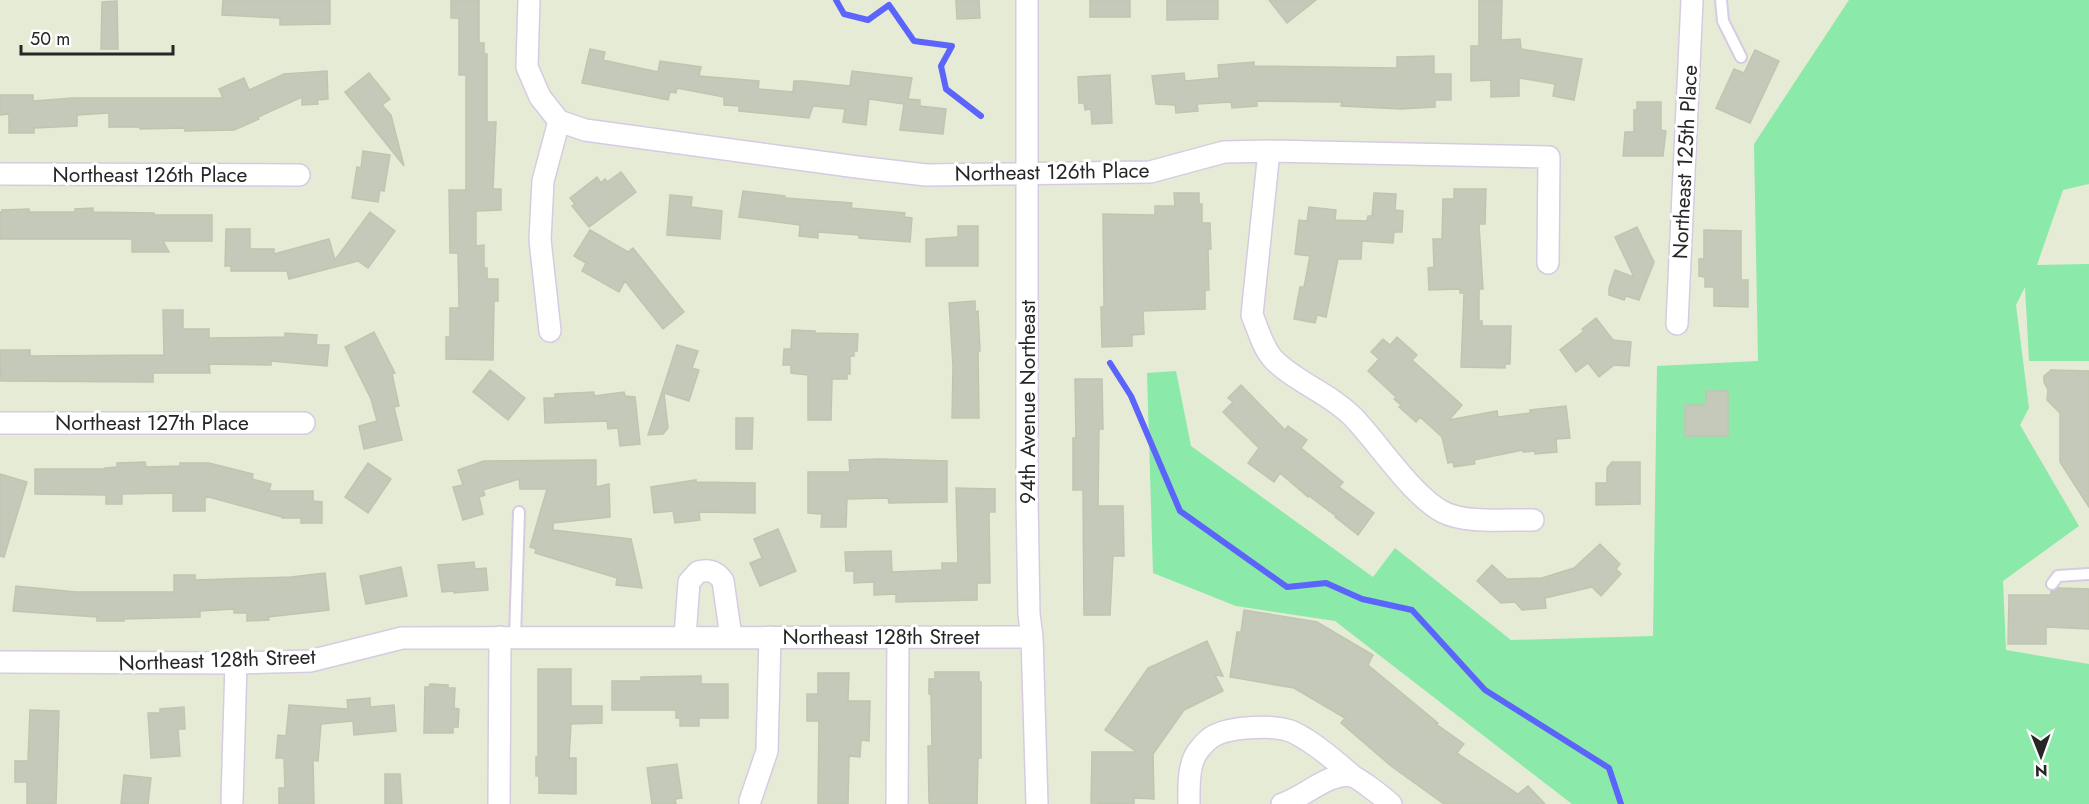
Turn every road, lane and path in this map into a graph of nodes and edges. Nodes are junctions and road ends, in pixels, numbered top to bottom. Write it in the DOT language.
graph roads {
  1 [pos="529,0"];
  2 [pos="1027,0"];
  3 [pos="1692,0"];
  4 [pos="1721,0"];
  5 [pos="1741,57"];
  6 [pos="559,121"];
  7 [pos="1269,151"];
  8 [pos="0,174"];
  9 [pos="1028,174"];
  10 [pos="299,175"];
  11 [pos="1548,263"];
  12 [pos="1677,324"];
  13 [pos="550,331"];
  14 [pos="0,423"];
  15 [pos="304,423"];
  16 [pos="519,512"];
  17 [pos="1533,520"];
  18 [pos="2089,573"];
  19 [pos="2052,584"];
  20 [pos="508,637"];
  21 [pos="685,637"];
  22 [pos="730,637"];
  23 [pos="770,637"];
  24 [pos="898,637"];
  25 [pos="1032,637"];
  26 [pos="236,663"];
  27 [pos="1,666"];
  28 [pos="1353,776"];
  29 [pos="232,801"];
  30 [pos="750,801"];
  31 [pos="499,804"];
  32 [pos="897,804"];
  33 [pos="1037,804"];
  34 [pos="1189,804"];
  35 [pos="1282,804"];
  36 [pos="1391,804"];
  1 -- 6 [label="street"];
  2 -- 9 [label="street, 94th Avenue Northeast"];
  3 -- 12 [label="street, Northeast 125th Place"];
  4 -- 5 [label="lane"];
  6 -- 9 [label="street, Northeast 126th Place"];
  6 -- 13 [label="street"];
  7 -- 9 [label="street, Northeast 126th Place"];
  7 -- 11 [label="street, Northeast 126th Place"];
  7 -- 17 [label="street"];
  8 -- 10 [label="street, Northeast 126th Place"];
  9 -- 25 [label="street, 94th Avenue Northeast"];
  14 -- 15 [label="street, Northeast 127th Place"];
  16 -- 20 [label="lane"];
  18 -- 19 [label="lane"];
  20 -- 21 [label="street, Northeast 128th Street"];
  20 -- 26 [label="street, Northeast 128th Street"];
  20 -- 31 [label="street"];
  21 -- 22 [label="street, Northeast 128th Street"];
  21 -- 22 [label="street"];
  22 -- 23 [label="street, Northeast 128th Street"];
  23 -- 24 [label="street, Northeast 128th Street"];
  23 -- 30 [label="street"];
  24 -- 25 [label="street, Northeast 128th Street"];
  24 -- 32 [label="street"];
  25 -- 33 [label="street, 94th Avenue Northeast"];
  26 -- 27 [label="street, Northeast 128th Street"];
  26 -- 29 [label="street"];
  28 -- 34 [label="street"];
  28 -- 35 [label="street"];
  28 -- 36 [label="street"];
}
